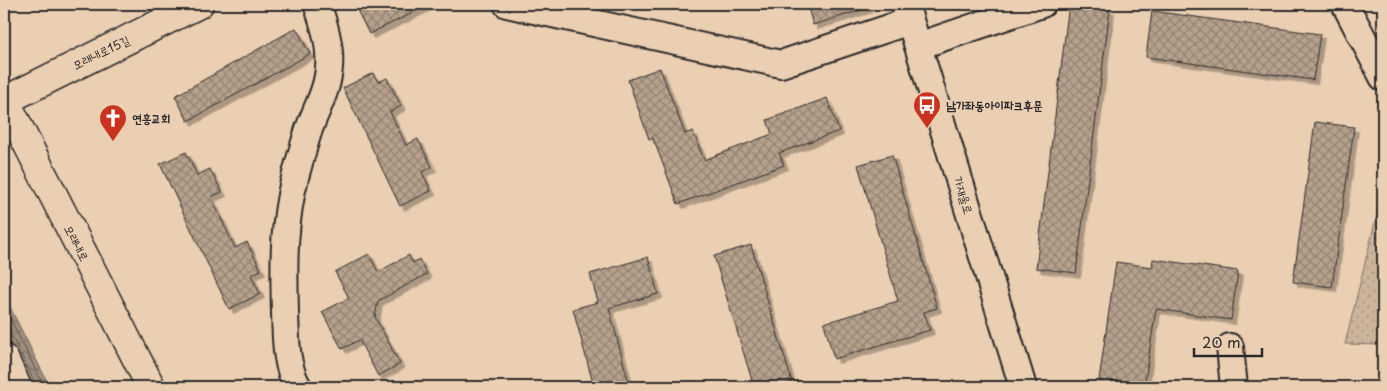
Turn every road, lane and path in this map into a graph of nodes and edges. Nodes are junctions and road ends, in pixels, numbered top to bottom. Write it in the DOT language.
graph roads {
  1 [pos="199,4"];
  2 [pos="317,4"];
  3 [pos="507,4"];
  4 [pos="1042,4"];
  5 [pos="1345,4"];
  6 [pos="907,12"];
  7 [pos="918,46"];
  8 [pos="1383,77"];
  9 [pos="4,100"];
  10 [pos="1230,347"];
  11 [pos="4,359"];
  12 [pos="17,387"];
  13 [pos="151,387"];
  14 [pos="298,387"];
  15 [pos="1023,387"];
  16 [pos="1234,387"];
  1 -- 9 [label="main road, 모래내로15길"];
  2 -- 14 [label="street"];
  3 -- 6 [label="street"];
  4 -- 7 [label="street"];
  5 -- 8 [label="street"];
  6 -- 7 [label="street, 가재울로"];
  7 -- 15 [label="street, 가재울로"];
  9 -- 13 [label="main road, 모래내로"];
  10 -- 16 [label="street"];
  11 -- 12 [label="main road"];
}
